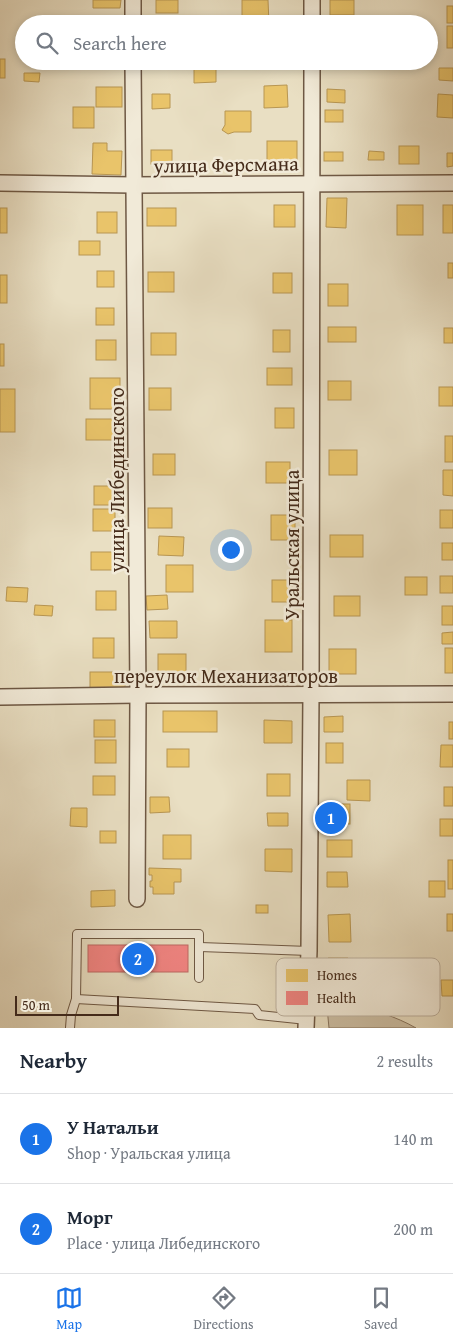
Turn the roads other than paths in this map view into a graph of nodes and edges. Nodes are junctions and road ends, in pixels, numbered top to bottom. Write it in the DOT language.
graph roads {
  1 [pos="133,0"];
  2 [pos="312,0"];
  3 [pos="133,15"];
  4 [pos="312,15"];
  5 [pos="133,70"];
  6 [pos="312,70"];
  7 [pos="0,183"];
  8 [pos="311,183"];
  9 [pos="453,183"];
  10 [pos="133,185"];
  11 [pos="138,694"];
  12 [pos="311,694"];
  13 [pos="453,694"];
  14 [pos="0,697"];
  15 [pos="137,899"];
  16 [pos="200,947"];
  17 [pos="309,951"];
  18 [pos="309,958"];
  19 [pos="199,978"];
  20 [pos="76,999"];
  21 [pos="306,1024"];
  22 [pos="70,1028"];
  1 -- 3 [label="street"];
  2 -- 4 [label="street"];
  5 -- 10 [label="street, улица Либединского"];
  6 -- 8 [label="street, Уральская улица"];
  7 -- 10 [label="street, улица Ферсмана"];
  8 -- 9 [label="street, улица Ферсмана"];
  8 -- 10 [label="street, улица Ферсмана"];
  8 -- 12 [label="street, Уральская улица"];
  10 -- 11 [label="street, улица Либединского"];
  11 -- 12 [label="street, переулок Механизаторов"];
  11 -- 14 [label="street, переулок Механизаторов"];
  11 -- 15 [label="street, улица Либединского"];
  12 -- 13 [label="street, переулок Механизаторов"];
  12 -- 17 [label="street, Уральская улица"];
  16 -- 17 [label="lane"];
  16 -- 19 [label="lane"];
  16 -- 20 [label="lane"];
  17 -- 18 [label="street, Уральская улица"];
  20 -- 21 [label="lane"];
  20 -- 22 [label="lane"];
}
